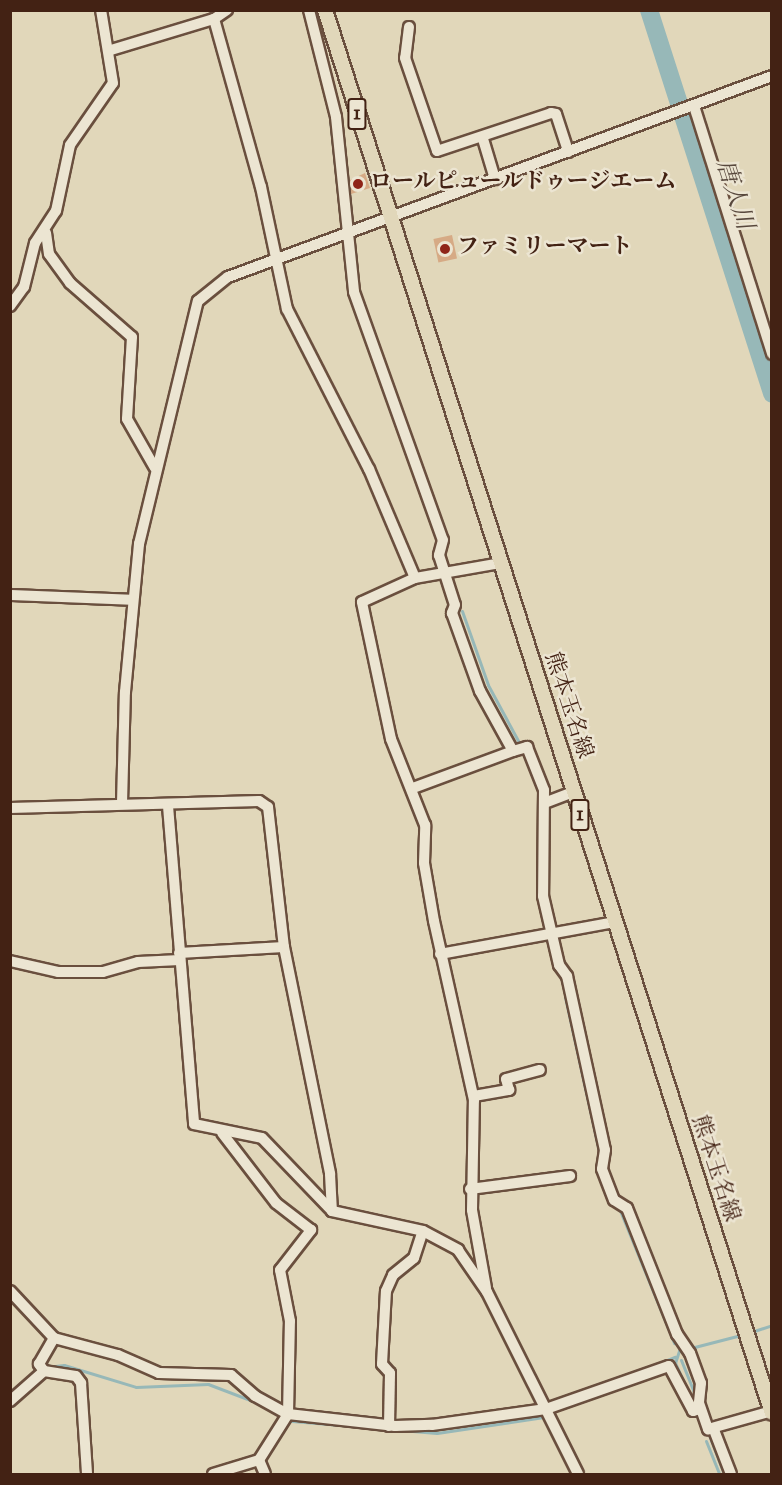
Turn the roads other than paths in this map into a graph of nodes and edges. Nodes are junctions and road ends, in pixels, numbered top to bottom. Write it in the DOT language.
graph roads {
  1 [pos="102,10"];
  2 [pos="227,10"];
  3 [pos="309,10"];
  4 [pos="325,10"];
  5 [pos="214,19"];
  6 [pos="409,27"];
  7 [pos="111,50"];
  8 [pos="771,76"];
  9 [pos="691,107"];
  10 [pos="483,139"];
  11 [pos="568,152"];
  12 [pos="495,179"];
  13 [pos="390,217"];
  14 [pos="46,233"];
  15 [pos="342,236"];
  16 [pos="274,262"];
  17 [pos="10,306"];
  18 [pos="771,354"];
  19 [pos="154,468"];
  20 [pos="501,563"];
  21 [pos="445,573"];
  22 [pos="415,578"];
  23 [pos="10,595"];
  24 [pos="132,600"];
  25 [pos="518,750"];
  26 [pos="413,788"];
  27 [pos="573,792"];
  28 [pos="547,802"];
  29 [pos="122,803"];
  30 [pos="168,806"];
  31 [pos="10,808"];
  32 [pos="614,922"];
  33 [pos="550,931"];
  34 [pos="284,947"];
  35 [pos="440,954"];
  36 [pos="179,956"];
  37 [pos="10,961"];
  38 [pos="540,1070"];
  39 [pos="474,1096"];
  40 [pos="222,1133"];
  41 [pos="570,1176"];
  42 [pos="470,1189"];
  43 [pos="332,1211"];
  44 [pos="423,1231"];
  45 [pos="10,1291"];
  46 [pos="487,1292"];
  47 [pos="54,1338"];
  48 [pos="42,1369"];
  49 [pos="10,1401"];
  50 [pos="546,1409"];
  51 [pos="700,1409"];
  52 [pos="771,1412"];
  53 [pos="288,1414"];
  54 [pos="389,1426"];
  55 [pos="714,1430"];
  56 [pos="259,1460"];
  57 [pos="87,1474"];
  58 [pos="213,1474"];
  59 [pos="265,1474"];
  60 [pos="578,1474"];
  61 [pos="731,1474"];
  1 -- 7 [label="street"];
  2 -- 5 [label="street"];
  3 -- 15 [label="street"];
  4 -- 13 [label="main road, 熊本玉名線 / 1"];
  5 -- 7 [label="street"];
  5 -- 16 [label="street"];
  6 -- 10 [label="street"];
  7 -- 14 [label="street"];
  8 -- 9 [label="street"];
  9 -- 11 [label="street"];
  9 -- 18 [label="street"];
  10 -- 11 [label="street"];
  10 -- 12 [label="street"];
  11 -- 12 [label="street"];
  12 -- 13 [label="street"];
  13 -- 15 [label="street"];
  13 -- 20 [label="main road, 熊本玉名線 / 1"];
  14 -- 17 [label="street"];
  14 -- 19 [label="street"];
  15 -- 16 [label="street"];
  15 -- 21 [label="street"];
  16 -- 19 [label="street"];
  16 -- 22 [label="street"];
  19 -- 24 [label="street"];
  20 -- 21 [label="street"];
  20 -- 27 [label="main road, 熊本玉名線 / 1"];
  21 -- 22 [label="street"];
  21 -- 25 [label="street"];
  22 -- 26 [label="street"];
  23 -- 24 [label="street"];
  24 -- 29 [label="street"];
  25 -- 26 [label="street"];
  25 -- 28 [label="street"];
  26 -- 35 [label="street"];
  27 -- 28 [label="street"];
  27 -- 32 [label="main road, 熊本玉名線 / 1"];
  28 -- 33 [label="street"];
  29 -- 30 [label="street"];
  29 -- 31 [label="street"];
  30 -- 34 [label="street"];
  30 -- 36 [label="street"];
  32 -- 33 [label="street"];
  32 -- 52 [label="main road, 熊本玉名線 / 1"];
  33 -- 35 [label="street"];
  33 -- 51 [label="street"];
  34 -- 36 [label="street"];
  34 -- 43 [label="street"];
  35 -- 39 [label="street"];
  36 -- 37 [label="street"];
  36 -- 40 [label="street"];
  38 -- 39 [label="street"];
  39 -- 42 [label="street"];
  40 -- 43 [label="street"];
  40 -- 53 [label="street"];
  41 -- 42 [label="street"];
  42 -- 46 [label="street"];
  43 -- 44 [label="street"];
  44 -- 46 [label="street"];
  44 -- 54 [label="street"];
  45 -- 47 [label="street"];
  46 -- 50 [label="street"];
  47 -- 48 [label="street"];
  47 -- 53 [label="street"];
  48 -- 49 [label="street"];
  48 -- 57 [label="street"];
  50 -- 51 [label="street"];
  50 -- 54 [label="street"];
  50 -- 60 [label="street"];
  51 -- 55 [label="street"];
  52 -- 55 [label="street"];
  53 -- 54 [label="street"];
  53 -- 56 [label="street"];
  55 -- 61 [label="street"];
  56 -- 58 [label="street"];
  56 -- 59 [label="street"];
}
